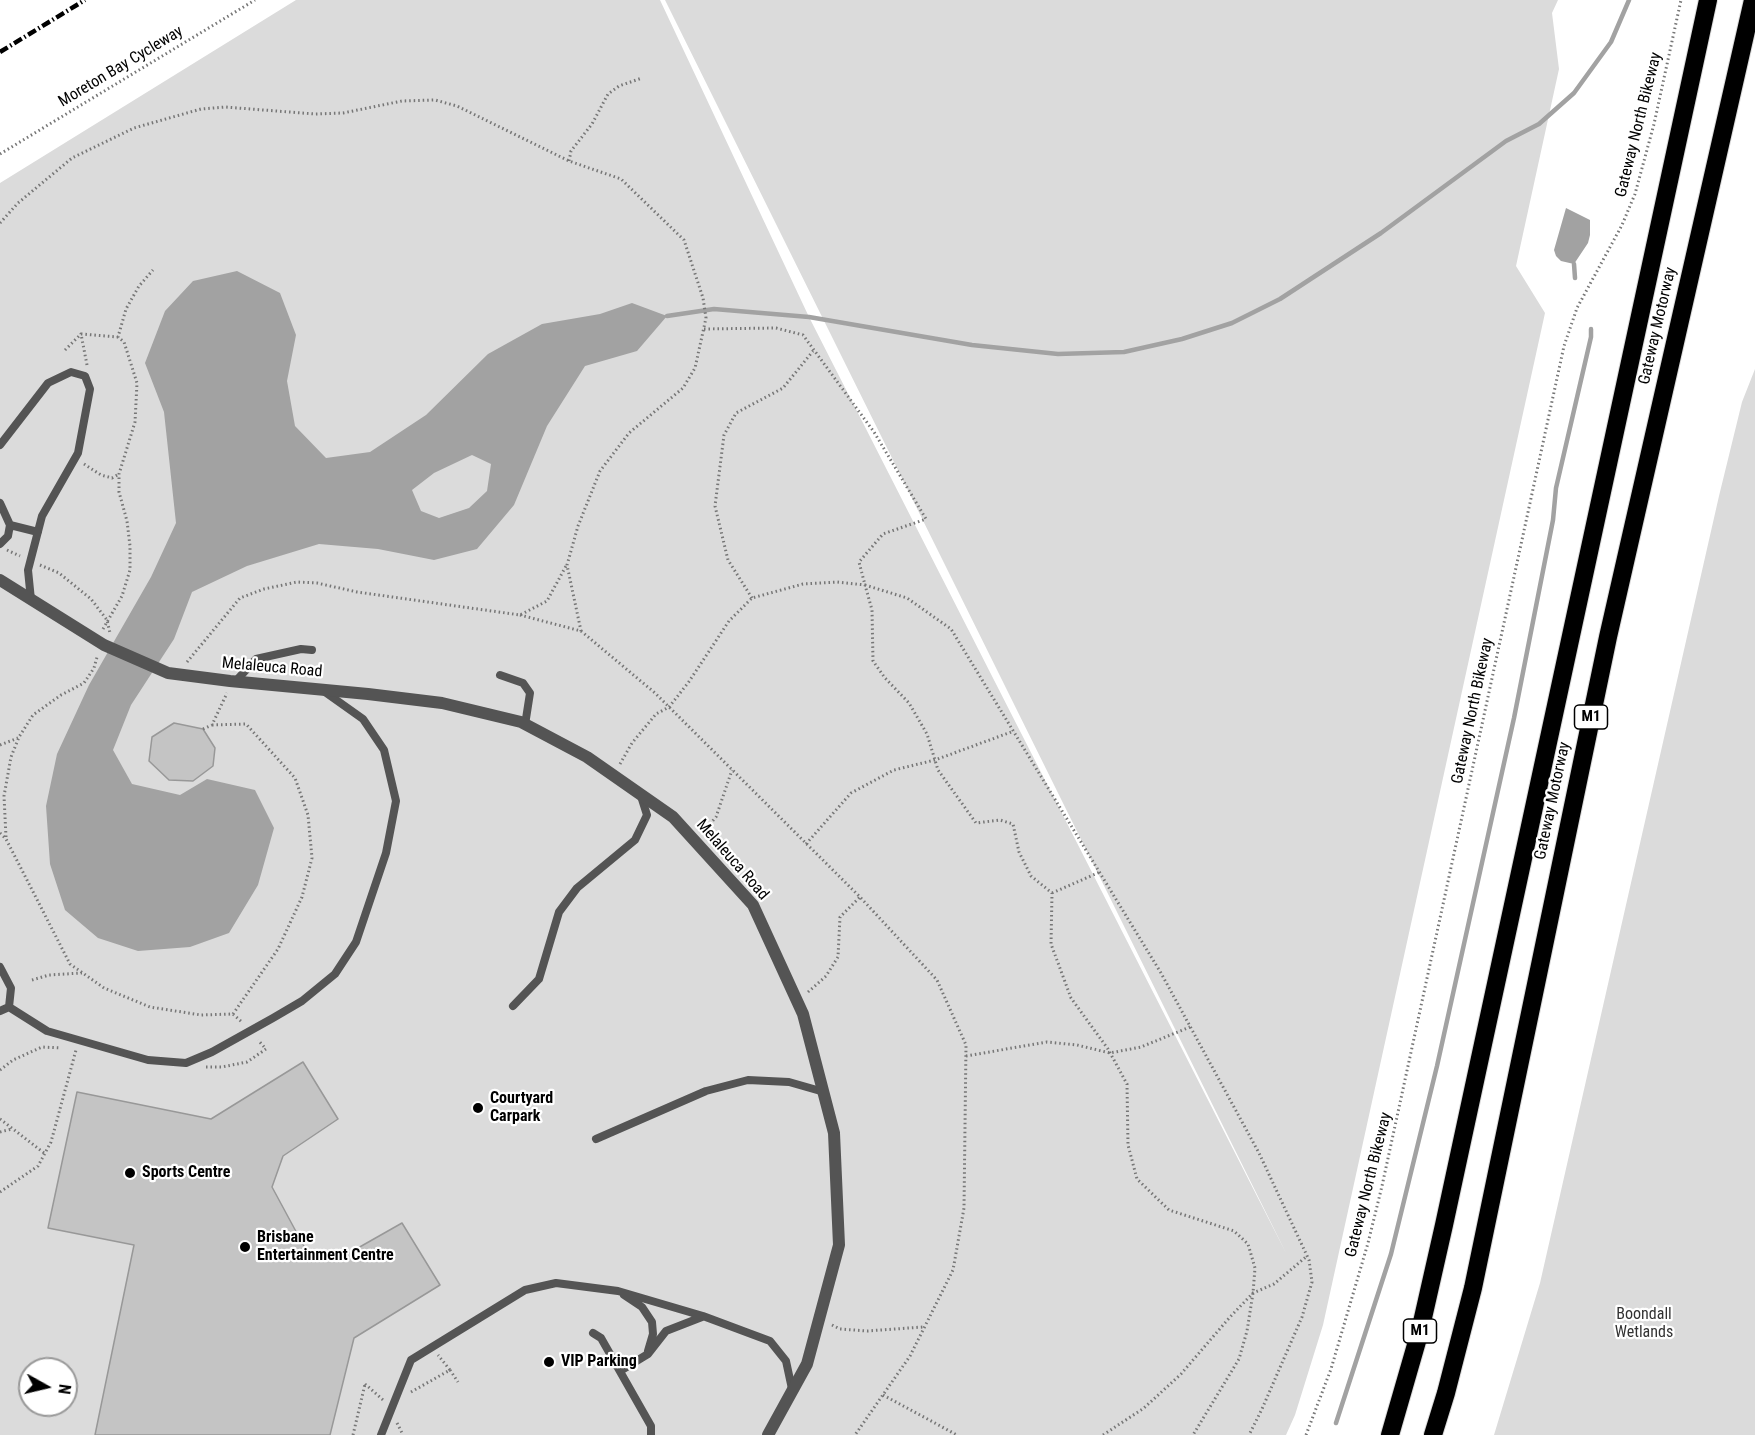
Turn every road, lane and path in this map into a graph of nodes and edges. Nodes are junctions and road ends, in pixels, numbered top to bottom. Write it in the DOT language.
graph roads {
  1 [pos="255,0"];
  2 [pos="1681,0"];
  3 [pos="1708,0"];
  4 [pos="1753,0"];
  5 [pos="642,78"];
  6 [pos="0,154"];
  7 [pos="569,161"];
  8 [pos="0,223"];
  9 [pos="153,270"];
  10 [pos="704,329"];
  11 [pos="81,334"];
  12 [pos="118,337"];
  13 [pos="65,350"];
  14 [pos="814,351"];
  15 [pos="85,376"];
  16 [pos="0,445"];
  17 [pos="76,457"];
  18 [pos="119,474"];
  19 [pos="0,503"];
  20 [pos="10,525"];
  21 [pos="38,532"];
  22 [pos="0,546"];
  23 [pos="30,561"];
  24 [pos="567,565"];
  25 [pos="0,580"];
  26 [pos="866,585"];
  27 [pos="752,598"];
  28 [pos="31,600"];
  29 [pos="520,615"];
  30 [pos="107,620"];
  31 [pos="581,631"];
  32 [pos="102,632"];
  33 [pos="108,641"];
  34 [pos="312,650"];
  35 [pos="97,657"];
  36 [pos="174,671"];
  37 [pos="500,675"];
  38 [pos="233,682"];
  39 [pos="321,689"];
  40 [pos="669,707"];
  41 [pos="212,725"];
  42 [pos="525,725"];
  43 [pos="203,729"];
  44 [pos="1014,731"];
  45 [pos="19,737"];
  46 [pos="0,745"];
  47 [pos="935,760"];
  48 [pos="732,770"];
  49 [pos="614,776"];
  50 [pos="641,795"];
  51 [pos="0,833"];
  52 [pos="6,838"];
  53 [pos="694,841"];
  54 [pos="806,844"];
  55 [pos="1100,872"];
  56 [pos="1052,893"];
  57 [pos="860,897"];
  58 [pos="0,967"];
  59 [pos="83,973"];
  60 [pos="32,980"];
  61 [pos="796,998"];
  62 [pos="513,1006"];
  63 [pos="9,1007"];
  64 [pos="0,1011"];
  65 [pos="233,1014"];
  66 [pos="242,1022"];
  67 [pos="1190,1027"];
  68 [pos="258,1040"];
  69 [pos="76,1049"];
  70 [pos="266,1049"];
  71 [pos="1110,1053"];
  72 [pos="966,1056"];
  73 [pos="824,1092"];
  74 [pos="0,1119"];
  75 [pos="12,1129"];
  76 [pos="0,1132"];
  77 [pos="596,1139"];
  78 [pos="45,1154"];
  79 [pos="0,1192"];
  80 [pos="1307,1256"];
  81 [pos="618,1291"];
  82 [pos="1253,1293"];
  83 [pos="704,1316"];
  84 [pos="819,1319"];
  85 [pos="924,1327"];
  86 [pos="592,1333"];
  87 [pos="432,1347"];
  88 [pos="648,1354"];
  89 [pos="450,1370"];
  90 [pos="620,1371"];
  91 [pos="458,1382"];
  92 [pos="365,1384"];
  93 [pos="792,1391"];
  94 [pos="410,1392"];
  95 [pos="883,1395"];
  96 [pos="353,1435"];
  97 [pos="381,1435"];
  98 [pos="651,1435"];
  99 [pos="768,1435"];
  100 [pos="855,1435"];
  101 [pos="957,1435"];
  102 [pos="1103,1435"];
  103 [pos="1193,1435"];
  104 [pos="1249,1435"];
  105 [pos="1306,1435"];
  106 [pos="1390,1435"];
  107 [pos="1432,1435"];
  1 -- 6 [label="path, Moreton Bay Cycleway"];
  2 -- 105 [label="path, Gateway North Bikeway"];
  3 -- 106 [label="highway, Gateway Motorway / M1"];
  4 -- 107 [label="highway, Gateway Motorway / M1"];
  5 -- 7 [label="path"];
  7 -- 8 [label="path"];
  7 -- 10 [label="path"];
  9 -- 12 [label="path"];
  10 -- 14 [label="path"];
  10 -- 24 [label="path"];
  11 -- 12 [label="path"];
  11 -- 13 [label="path"];
  11 -- 15 [label="path"];
  12 -- 18 [label="path"];
  14 -- 26 [label="path"];
  14 -- 27 [label="path"];
  15 -- 16 [label="lane"];
  15 -- 17 [label="lane"];
  17 -- 18 [label="path"];
  17 -- 21 [label="lane"];
  18 -- 30 [label="path"];
  19 -- 20 [label="lane"];
  20 -- 21 [label="lane"];
  20 -- 22 [label="lane"];
  21 -- 23 [label="lane"];
  22 -- 23 [label="path"];
  23 -- 28 [label="lane"];
  23 -- 30 [label="path"];
  24 -- 29 [label="path"];
  24 -- 31 [label="path"];
  25 -- 28 [label="street"];
  26 -- 27 [label="path"];
  26 -- 44 [label="path"];
  26 -- 47 [label="path"];
  27 -- 40 [label="path"];
  28 -- 33 [label="street"];
  29 -- 31 [label="path"];
  29 -- 36 [label="path"];
  30 -- 32 [label="path"];
  30 -- 33 [label="path"];
  31 -- 40 [label="path"];
  33 -- 36 [label="street, Melaleuca Road"];
  34 -- 38 [label="lane"];
  35 -- 45 [label="path"];
  36 -- 38 [label="street, Melaleuca Road"];
  37 -- 42 [label="lane"];
  38 -- 39 [label="street, Melaleuca Road"];
  38 -- 41 [label="path"];
  39 -- 42 [label="street, Melaleuca Road"];
  39 -- 63 [label="lane"];
  40 -- 48 [label="path"];
  40 -- 49 [label="path"];
  41 -- 43 [label="path"];
  41 -- 65 [label="path"];
  42 -- 49 [label="street, Melaleuca Road"];
  44 -- 47 [label="path"];
  44 -- 55 [label="path"];
  45 -- 46 [label="path"];
  45 -- 52 [label="path"];
  47 -- 54 [label="path"];
  47 -- 56 [label="path"];
  48 -- 53 [label="path"];
  48 -- 54 [label="path"];
  49 -- 50 [label="street, Melaleuca Road"];
  50 -- 53 [label="street, Melaleuca Road"];
  50 -- 62 [label="lane"];
  51 -- 52 [label="path"];
  52 -- 59 [label="path"];
  53 -- 61 [label="street, Melaleuca Road"];
  54 -- 57 [label="path"];
  55 -- 56 [label="path"];
  55 -- 67 [label="path"];
  56 -- 71 [label="path"];
  57 -- 61 [label="path"];
  57 -- 72 [label="path"];
  58 -- 63 [label="lane"];
  59 -- 60 [label="path"];
  59 -- 65 [label="path"];
  61 -- 73 [label="street, Melaleuca Road"];
  63 -- 64 [label="lane"];
  65 -- 66 [label="path"];
  67 -- 71 [label="path"];
  67 -- 80 [label="path"];
  68 -- 70 [label="path"];
  69 -- 78 [label="path"];
  71 -- 72 [label="path"];
  71 -- 82 [label="path"];
  72 -- 85 [label="path"];
  73 -- 77 [label="lane"];
  73 -- 84 [label="street, Melaleuca Road"];
  74 -- 75 [label="path"];
  75 -- 76 [label="path"];
  75 -- 78 [label="path"];
  78 -- 79 [label="path"];
  80 -- 82 [label="path"];
  80 -- 104 [label="path"];
  81 -- 83 [label="lane"];
  81 -- 87 [label="lane"];
  81 -- 88 [label="lane"];
  82 -- 102 [label="path"];
  82 -- 103 [label="path"];
  83 -- 88 [label="lane"];
  83 -- 93 [label="lane"];
  84 -- 85 [label="path"];
  84 -- 93 [label="street, Melaleuca Road"];
  85 -- 95 [label="path"];
  86 -- 90 [label="lane"];
  87 -- 89 [label="path"];
  87 -- 97 [label="lane"];
  88 -- 90 [label="lane"];
  89 -- 91 [label="path"];
  89 -- 94 [label="path"];
  90 -- 98 [label="lane"];
  92 -- 96 [label="path"];
  93 -- 99 [label="street, Melaleuca Road"];
  95 -- 100 [label="path"];
  95 -- 101 [label="path"];
}
